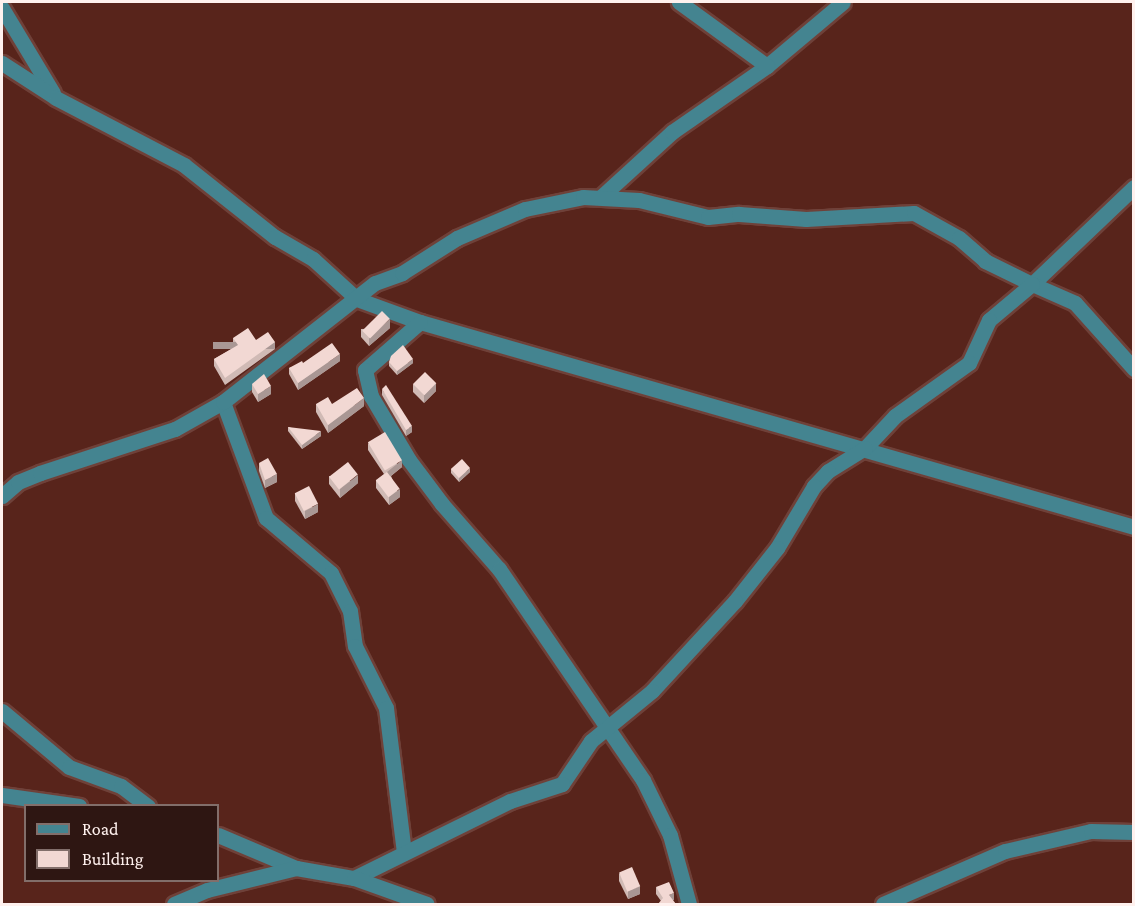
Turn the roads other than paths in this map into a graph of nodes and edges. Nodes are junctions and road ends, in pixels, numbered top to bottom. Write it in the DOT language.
graph roads {
  1 [pos="679,2"];
  2 [pos="843,2"];
  3 [pos="2,8"];
  4 [pos="2,63"];
  5 [pos="767,66"];
  6 [pos="56,98"];
  7 [pos="1134,187"];
  8 [pos="602,196"];
  9 [pos="1032,284"];
  10 [pos="357,299"];
  11 [pos="420,322"];
  12 [pos="1134,369"];
  13 [pos="223,402"];
  14 [pos="865,448"];
  15 [pos="2,496"];
  16 [pos="1134,527"];
  17 [pos="2,711"];
  18 [pos="606,727"];
  19 [pos="2,795"];
  20 [pos="65,804"];
  21 [pos="145,804"];
  22 [pos="1134,832"];
  23 [pos="219,835"];
  24 [pos="404,853"];
  25 [pos="296,868"];
  26 [pos="354,878"];
  27 [pos="174,904"];
  28 [pos="427,904"];
  29 [pos="689,904"];
  30 [pos="883,904"];
  1 -- 5 [label="street"];
  2 -- 5 [label="street"];
  3 -- 6 [label="street"];
  4 -- 6 [label="street"];
  5 -- 8 [label="street"];
  6 -- 10 [label="street"];
  7 -- 9 [label="street"];
  8 -- 9 [label="street"];
  8 -- 10 [label="street"];
  9 -- 12 [label="street"];
  9 -- 14 [label="street"];
  10 -- 11 [label="street"];
  10 -- 13 [label="street"];
  11 -- 14 [label="street"];
  11 -- 18 [label="street"];
  13 -- 15 [label="street"];
  13 -- 24 [label="street"];
  14 -- 16 [label="street"];
  14 -- 18 [label="street"];
  17 -- 21 [label="street"];
  18 -- 24 [label="street"];
  18 -- 29 [label="street"];
  19 -- 20 [label="street"];
  22 -- 30 [label="street"];
  23 -- 25 [label="street"];
  24 -- 26 [label="street"];
  25 -- 26 [label="street"];
  25 -- 27 [label="street"];
  26 -- 28 [label="street"];
}
